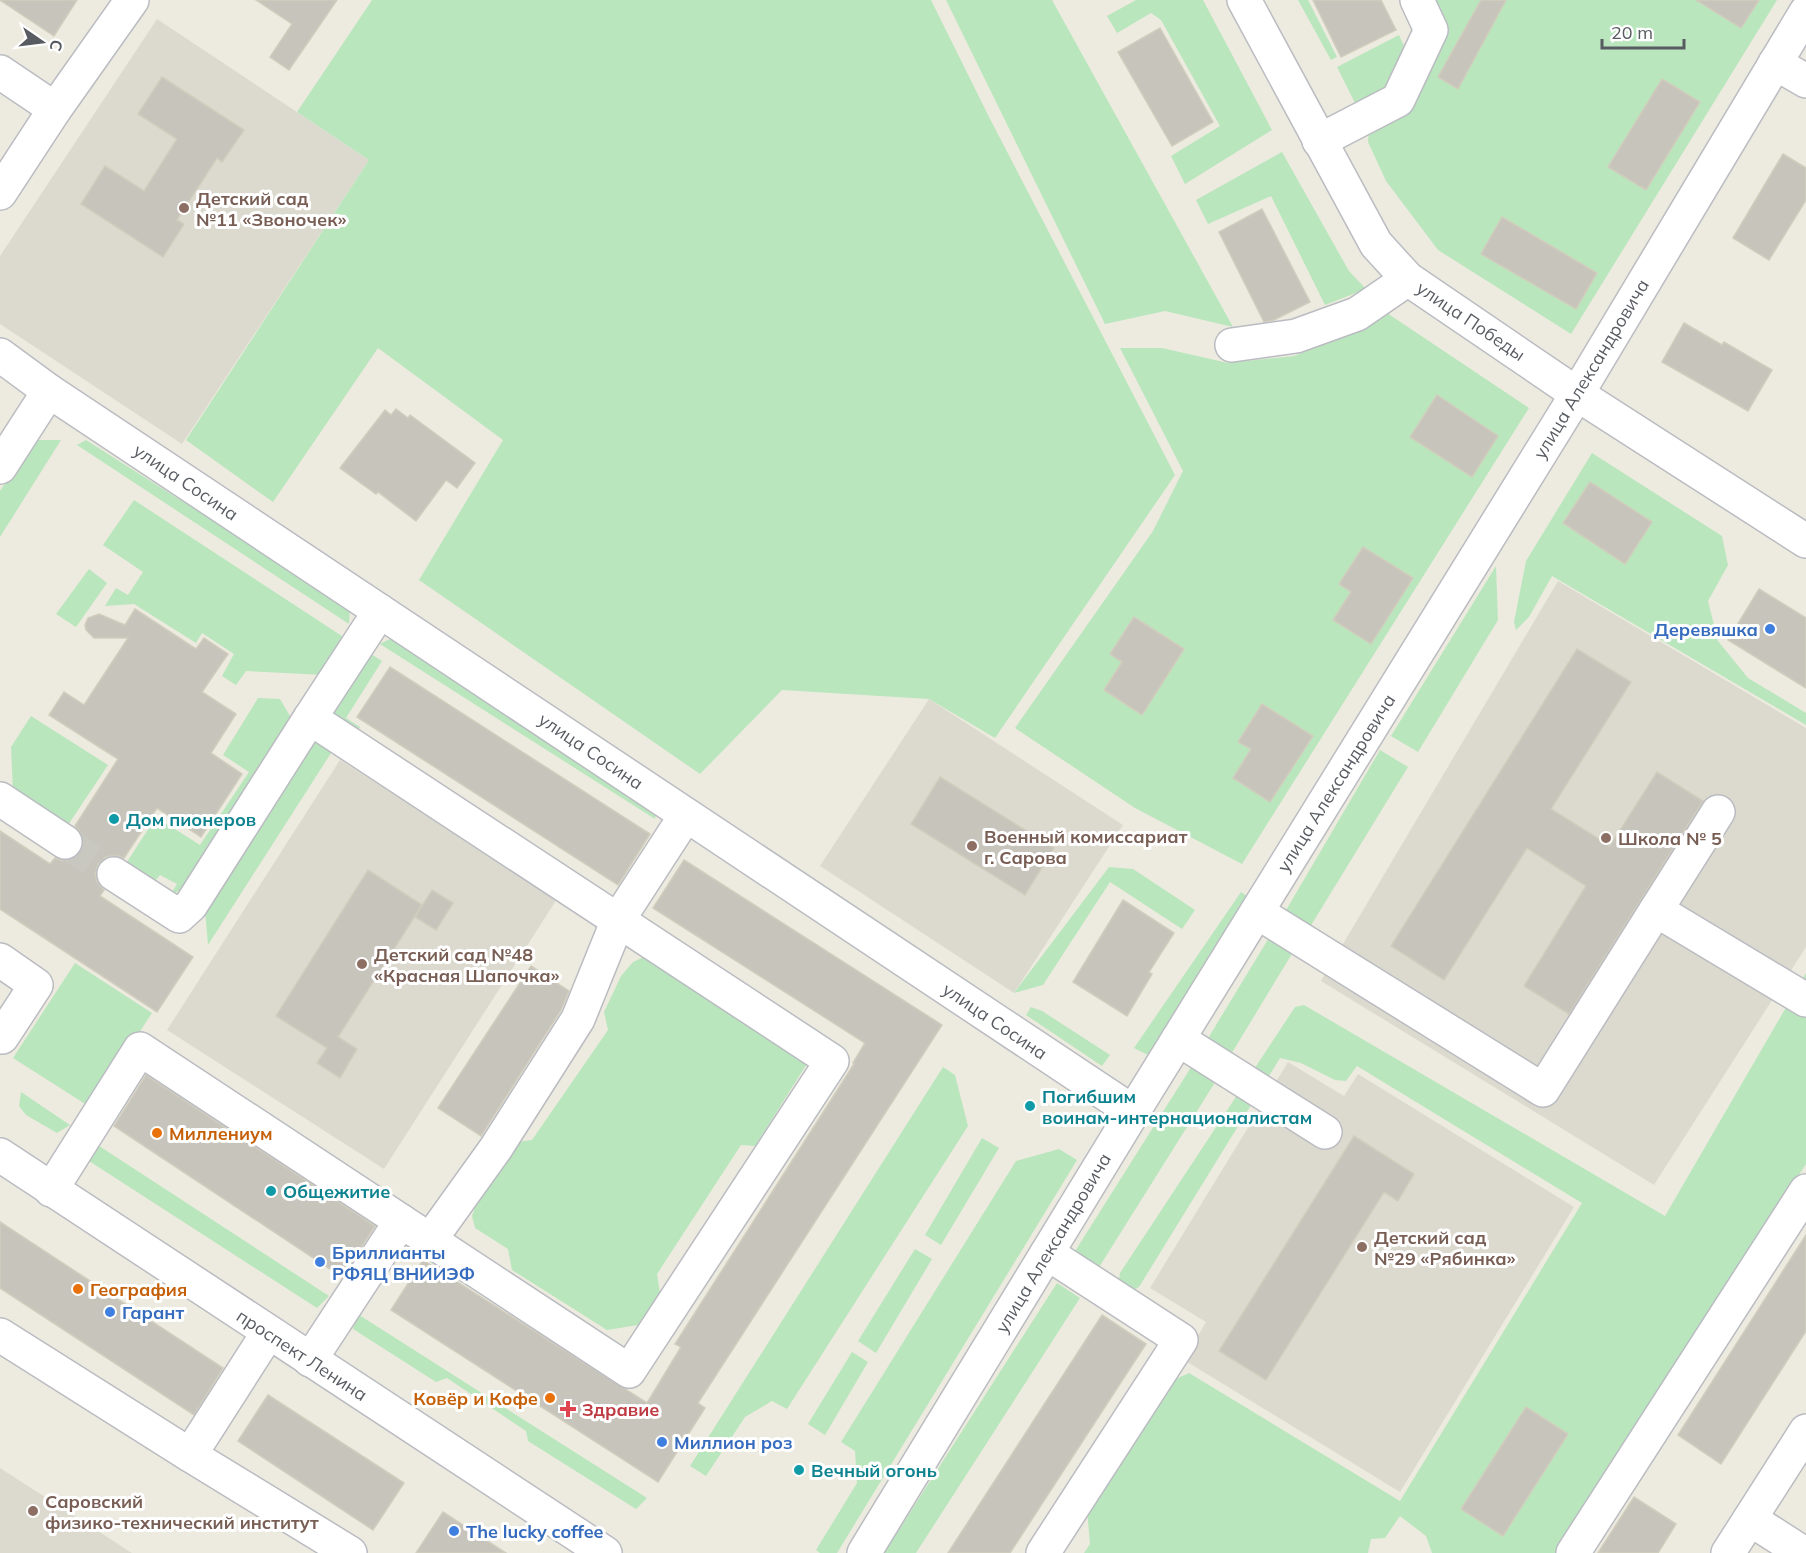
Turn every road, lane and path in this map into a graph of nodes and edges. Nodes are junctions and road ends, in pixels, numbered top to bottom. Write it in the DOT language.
graph roads {
  1 [pos="132,0"];
  2 [pos="1244,0"];
  3 [pos="1417,0"];
  4 [pos="1806,12"];
  5 [pos="1775,63"];
  6 [pos="0,72"];
  7 [pos="1806,81"];
  8 [pos="55,109"];
  9 [pos="1318,141"];
  10 [pos="0,193"];
  11 [pos="1408,279"];
  12 [pos="1233,345"];
  13 [pos="0,355"];
  14 [pos="49,391"];
  15 [pos="1577,394"];
  16 [pos="0,467"];
  17 [pos="1806,542"];
  18 [pos="380,611"];
  19 [pos="310,718"];
  20 [pos="0,799"];
  21 [pos="1718,813"];
  22 [pos="686,814"];
  23 [pos="65,842"];
  24 [pos="114,874"];
  25 [pos="1656,910"];
  26 [pos="1257,912"];
  27 [pos="618,920"];
  28 [pos="0,960"];
  29 [pos="1806,1000"];
  30 [pos="0,1036"];
  31 [pos="1178,1039"];
  32 [pos="1133,1112"];
  33 [pos="1325,1132"];
  34 [pos="0,1155"];
  35 [pos="51,1190"];
  36 [pos="1806,1191"];
  37 [pos="401,1221"];
  38 [pos="430,1240"];
  39 [pos="1047,1253"];
  40 [pos="268,1333"];
  41 [pos="0,1335"];
  42 [pos="310,1360"];
  43 [pos="1806,1431"];
  44 [pos="190,1455"];
  45 [pos="1750,1519"];
  46 [pos="350,1553"];
  47 [pos="605,1553"];
  48 [pos="864,1553"];
  49 [pos="1043,1553"];
  50 [pos="1573,1553"];
  51 [pos="1728,1553"];
  52 [pos="1803,1553"];
  1 -- 8 [label="street"];
  2 -- 9 [label="street, улица Победы"];
  3 -- 9 [label="street"];
  4 -- 5 [label="street, улица Александровича"];
  5 -- 7 [label="street"];
  5 -- 15 [label="street, улица Александровича"];
  6 -- 8 [label="street"];
  8 -- 10 [label="street"];
  9 -- 11 [label="street, улица Победы"];
  11 -- 12 [label="street"];
  11 -- 15 [label="street, улица Победы"];
  13 -- 14 [label="street, улица Сосина"];
  14 -- 16 [label="street"];
  14 -- 18 [label="street, улица Сосина"];
  15 -- 17 [label="street, улица Победы"];
  15 -- 26 [label="street, улица Александровича"];
  18 -- 19 [label="street"];
  18 -- 22 [label="street, улица Сосина"];
  19 -- 24 [label="street"];
  19 -- 27 [label="street"];
  20 -- 23 [label="street"];
  21 -- 25 [label="street"];
  22 -- 27 [label="street"];
  22 -- 32 [label="street, улица Сосина"];
  25 -- 26 [label="street"];
  25 -- 29 [label="street"];
  26 -- 31 [label="street, улица Александровича"];
  27 -- 38 [label="street"];
  27 -- 38 [label="street"];
  28 -- 30 [label="street"];
  31 -- 32 [label="street, улица Александровича"];
  31 -- 33 [label="street"];
  32 -- 39 [label="street, улица Александровича"];
  34 -- 35 [label="street, проспект Ленина"];
  35 -- 37 [label="street"];
  35 -- 40 [label="street, проспект Ленина"];
  36 -- 50 [label="street"];
  37 -- 38 [label="street"];
  37 -- 42 [label="street"];
  39 -- 48 [label="street, улица Александровича"];
  39 -- 49 [label="street"];
  40 -- 42 [label="street, проспект Ленина"];
  40 -- 44 [label="street"];
  41 -- 44 [label="street"];
  42 -- 47 [label="street, проспект Ленина"];
  43 -- 45 [label="street"];
  44 -- 46 [label="street"];
  45 -- 51 [label="street"];
  45 -- 52 [label="street"];
}
